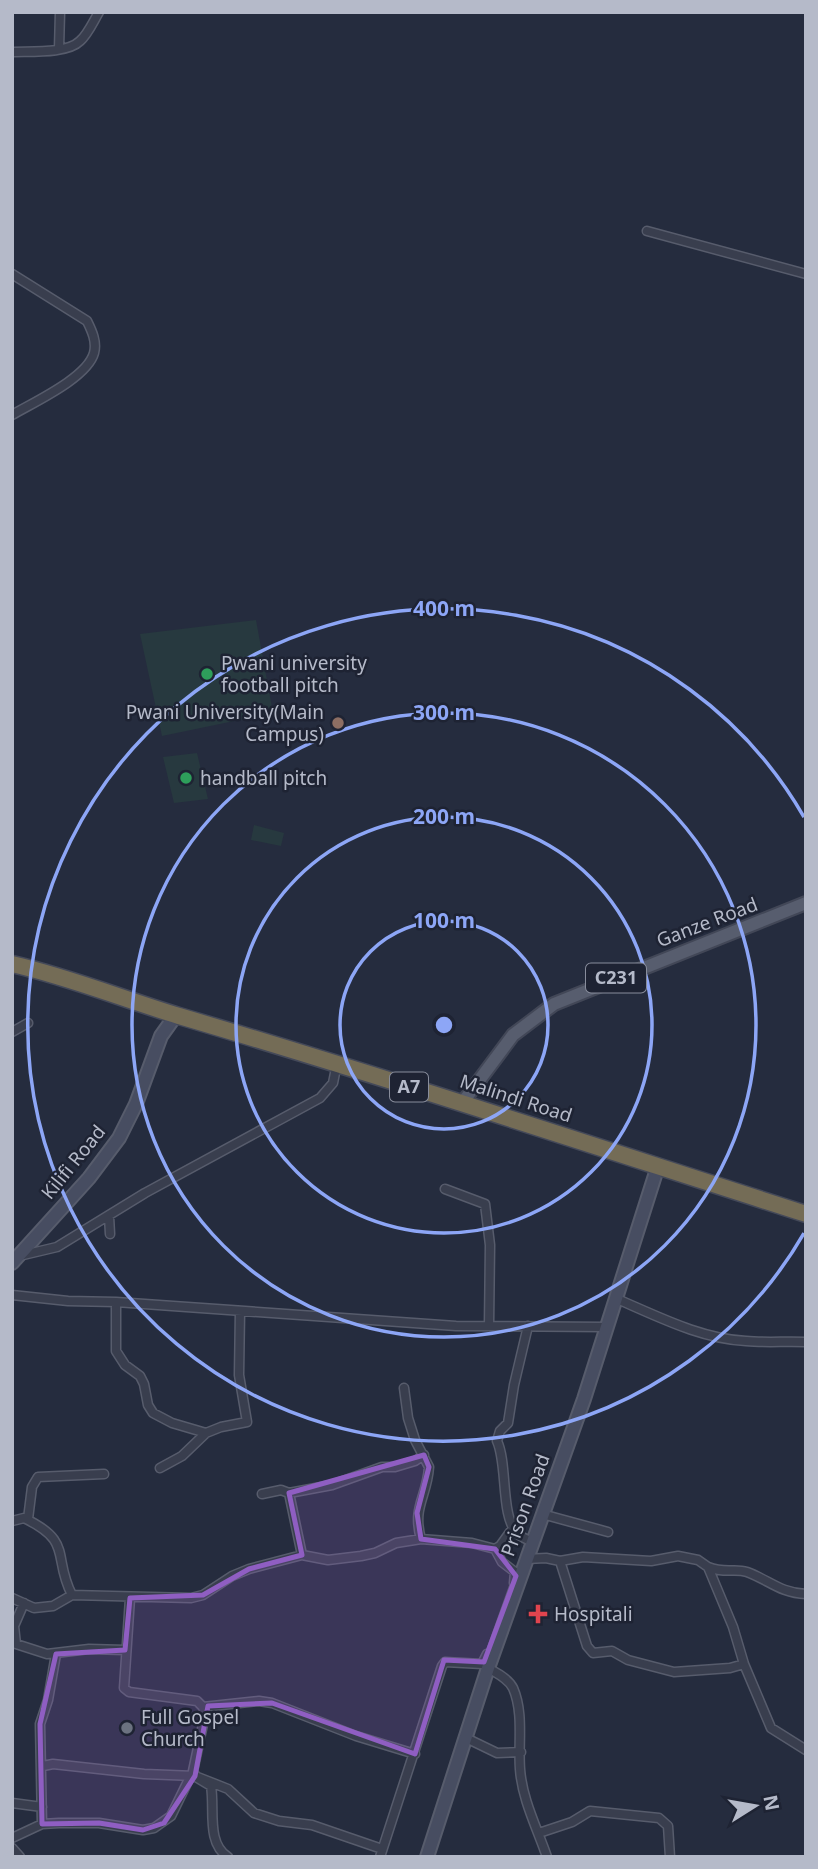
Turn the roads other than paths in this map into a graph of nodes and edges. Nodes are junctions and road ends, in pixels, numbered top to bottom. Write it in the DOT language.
graph roads {
  1 [pos="60,12"];
  2 [pos="99,12"];
  3 [pos="59,49"];
  4 [pos="12,52"];
  5 [pos="647,231"];
  6 [pos="12,274"];
  7 [pos="806,274"];
  8 [pos="12,415"];
  9 [pos="806,903"];
  10 [pos="12,964"];
  11 [pos="169,1013"];
  12 [pos="28,1023"];
  13 [pos="12,1031"];
  14 [pos="337,1063"];
  15 [pos="463,1102"];
  16 [pos="658,1166"];
  17 [pos="445,1189"];
  18 [pos="806,1214"];
  19 [pos="109,1216"];
  20 [pos="110,1234"];
  21 [pos="15,1259"];
  22 [pos="12,1295"];
  23 [pos="617,1299"];
  24 [pos="116,1302"];
  25 [pos="240,1311"];
  26 [pos="489,1326"];
  27 [pos="528,1326"];
  28 [pos="607,1327"];
  29 [pos="806,1342"];
  30 [pos="404,1388"];
  31 [pos="206,1433"];
  32 [pos="424,1455"];
  33 [pos="160,1468"];
  34 [pos="104,1474"];
  35 [pos="289,1493"];
  36 [pos="262,1494"];
  37 [pos="542,1514"];
  38 [pos="28,1519"];
  39 [pos="12,1521"];
  40 [pos="513,1528"];
  41 [pos="608,1532"];
  42 [pos="421,1539"];
  43 [pos="533,1542"];
  44 [pos="495,1549"];
  45 [pos="302,1555"];
  46 [pos="526,1559"];
  47 [pos="560,1561"];
  48 [pos="708,1567"];
  49 [pos="806,1594"];
  50 [pos="72,1595"];
  51 [pos="12,1598"];
  52 [pos="130,1598"];
  53 [pos="24,1603"];
  54 [pos="125,1650"];
  55 [pos="56,1654"];
  56 [pos="744,1664"];
  57 [pos="488,1668"];
  58 [pos="203,1707"];
  59 [pos="466,1738"];
  60 [pos="806,1750"];
  61 [pos="521,1752"];
  62 [pos="415,1754"];
  63 [pos="43,1766"];
  64 [pos="193,1775"];
  65 [pos="12,1803"];
  66 [pos="42,1807"];
  67 [pos="42,1824"];
  68 [pos="539,1833"];
  69 [pos="12,1838"];
  70 [pos="12,1848"];
  71 [pos="381,1853"];
  72 [pos="226,1856"];
  73 [pos="20,1857"];
  74 [pos="213,1857"];
  75 [pos="427,1857"];
  76 [pos="547,1857"];
  77 [pos="670,1857"];
  1 -- 3 [label="street"];
  2 -- 3 [label="street"];
  3 -- 4 [label="street"];
  5 -- 7 [label="street"];
  6 -- 8 [label="street"];
  9 -- 15 [label="main road, Ganze Road / C231"];
  10 -- 11 [label="highway, Malindi Road / A7"];
  11 -- 14 [label="highway, Malindi Road / A7"];
  11 -- 21 [label="street, Kilifi Road"];
  12 -- 13 [label="street"];
  14 -- 15 [label="highway, Malindi Road / A7"];
  14 -- 19 [label="street"];
  15 -- 16 [label="highway, Malindi Road / A7"];
  16 -- 18 [label="highway, Malindi Road / A7"];
  16 -- 23 [label="street, Prison Road"];
  17 -- 26 [label="street"];
  19 -- 20 [label="street"];
  19 -- 21 [label="street"];
  22 -- 24 [label="street"];
  23 -- 28 [label="street, Prison Road"];
  23 -- 29 [label="street"];
  24 -- 25 [label="street"];
  24 -- 31 [label="street"];
  25 -- 26 [label="street"];
  25 -- 31 [label="street"];
  26 -- 27 [label="street"];
  27 -- 28 [label="street"];
  27 -- 40 [label="street"];
  28 -- 37 [label="street, Prison Road"];
  30 -- 32 [label="street"];
  31 -- 33 [label="street"];
  32 -- 35 [label="street"];
  32 -- 42 [label="street"];
  34 -- 38 [label="street"];
  35 -- 36 [label="street"];
  35 -- 45 [label="street"];
  37 -- 41 [label="street"];
  37 -- 43 [label="street, Prison Road"];
  38 -- 39 [label="street"];
  38 -- 50 [label="street"];
  40 -- 43 [label="street"];
  40 -- 44 [label="street"];
  42 -- 44 [label="street"];
  42 -- 45 [label="street"];
  43 -- 46 [label="street, Prison Road"];
  44 -- 62 [label="street"];
  45 -- 52 [label="street"];
  46 -- 47 [label="street"];
  46 -- 57 [label="street, Prison Road"];
  47 -- 48 [label="street"];
  47 -- 56 [label="street"];
  48 -- 49 [label="street"];
  48 -- 56 [label="street"];
  50 -- 52 [label="street"];
  50 -- 53 [label="street"];
  51 -- 53 [label="street"];
  52 -- 54 [label="street"];
  53 -- 55 [label="street"];
  54 -- 55 [label="street"];
  54 -- 58 [label="street"];
  55 -- 63 [label="street"];
  56 -- 60 [label="street"];
  57 -- 59 [label="street, Prison Road"];
  57 -- 61 [label="street"];
  58 -- 62 [label="street"];
  58 -- 64 [label="street"];
  59 -- 61 [label="street"];
  59 -- 75 [label="street, Prison Road"];
  61 -- 68 [label="street"];
  62 -- 71 [label="street"];
  63 -- 64 [label="street"];
  63 -- 66 [label="street"];
  64 -- 67 [label="street"];
  64 -- 71 [label="street"];
  64 -- 72 [label="street"];
  65 -- 66 [label="street"];
  66 -- 67 [label="street"];
  67 -- 69 [label="street"];
  68 -- 76 [label="street"];
  68 -- 77 [label="street"];
  70 -- 73 [label="street"];
  72 -- 74 [label="street"];
}
